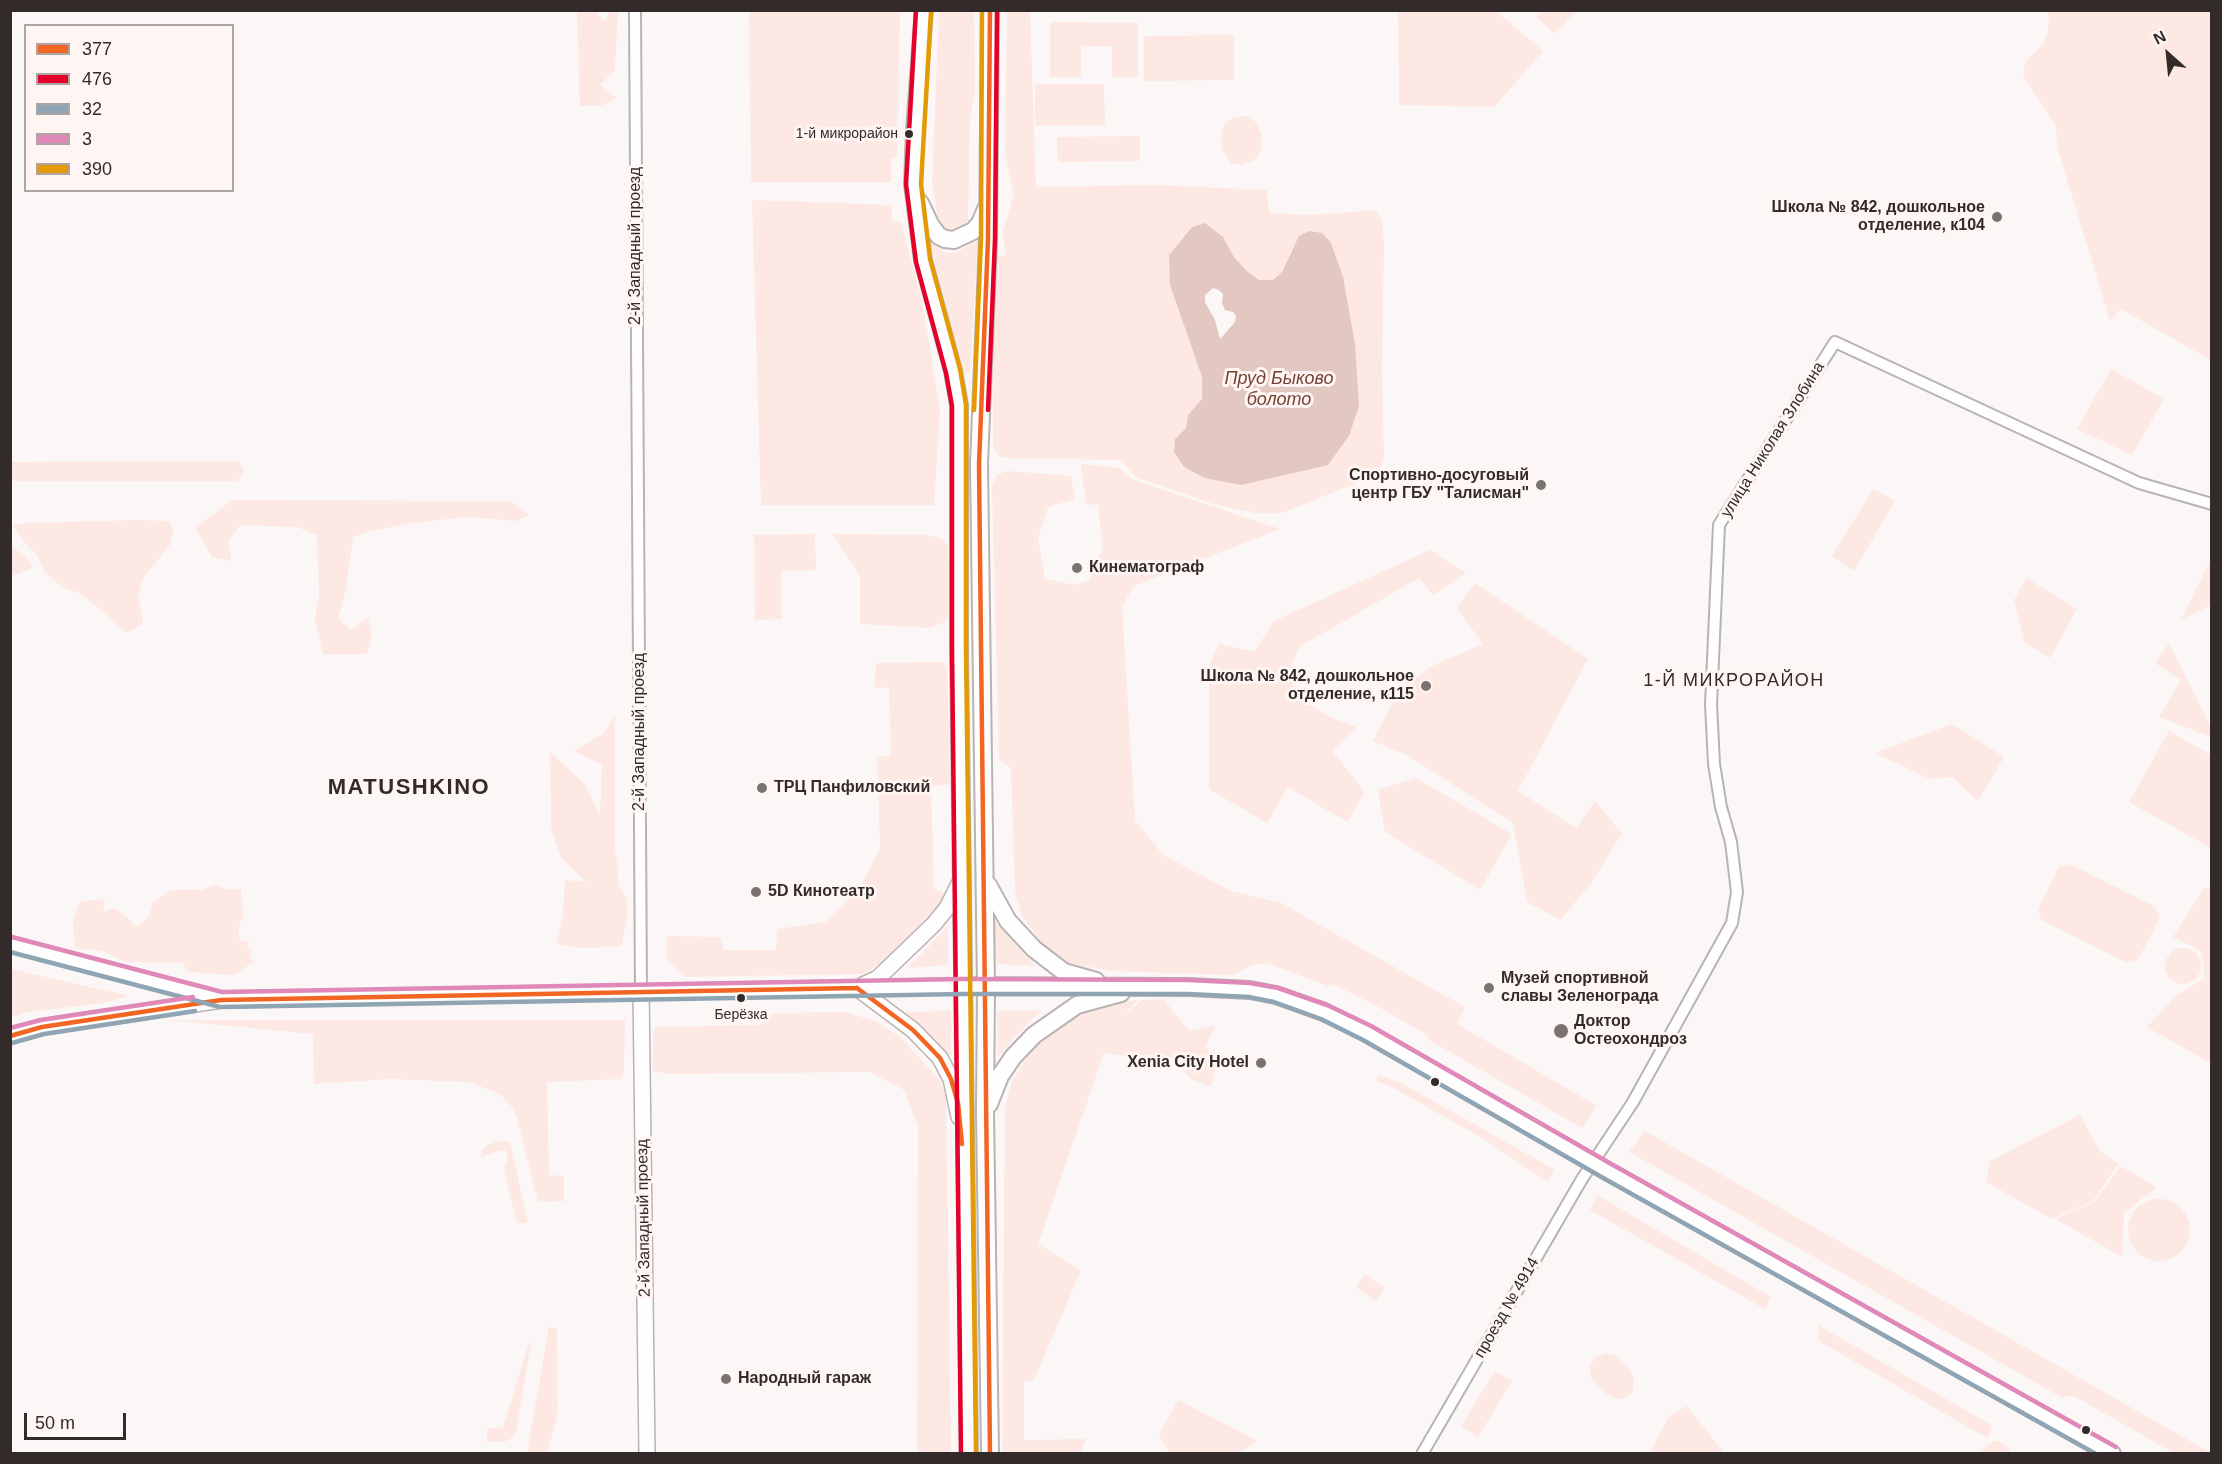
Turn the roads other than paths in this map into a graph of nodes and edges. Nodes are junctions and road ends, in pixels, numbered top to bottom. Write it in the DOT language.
graph roads {
  1 [pos="635,10"];
  2 [pos="924,10"];
  3 [pos="990,10"];
  4 [pos="914,184"];
  5 [pos="988,203"];
  6 [pos="2211,504"];
  7 [pos="985,878"];
  8 [pos="961,880"];
  9 [pos="10,944"];
  10 [pos="963,986"];
  11 [pos="986,986"];
  12 [pos="857,988"];
  13 [pos="1139,988"];
  14 [pos="641,991"];
  15 [pos="220,1000"];
  16 [pos="10,1036"];
  17 [pos="985,1112"];
  18 [pos="1593,1163"];
  19 [pos="965,1177"];
  20 [pos="647,1454"];
  21 [pos="969,1454"];
  22 [pos="990,1454"];
  23 [pos="1422,1454"];
  24 [pos="2112,1454"];
  1 -- 14 [label="street, 2-й Западный проезд"];
  2 -- 4 [label="main road"];
  3 -- 5 [label="main road"];
  4 -- 5 [label="main road"];
  4 -- 8 [label="main road"];
  5 -- 7 [label="main road"];
  6 -- 18 [label="street, улица Николая Злобина"];
  7 -- 11 [label="main road"];
  7 -- 13 [label="main road"];
  8 -- 10 [label="main road"];
  8 -- 12 [label="main road"];
  9 -- 15 [label="main road"];
  10 -- 11 [label="main road"];
  10 -- 12 [label="main road"];
  10 -- 19 [label="main road"];
  11 -- 13 [label="main road"];
  11 -- 17 [label="main road"];
  12 -- 14 [label="main road"];
  12 -- 19 [label="main road"];
  13 -- 17 [label="main road"];
  13 -- 18 [label="main road"];
  14 -- 15 [label="main road"];
  14 -- 20 [label="main road, 2-й Западный проезд"];
  15 -- 16 [label="main road"];
  17 -- 22 [label="main road"];
  18 -- 23 [label="street, проезд № 4914"];
  18 -- 24 [label="main road"];
  19 -- 21 [label="main road"];
}
